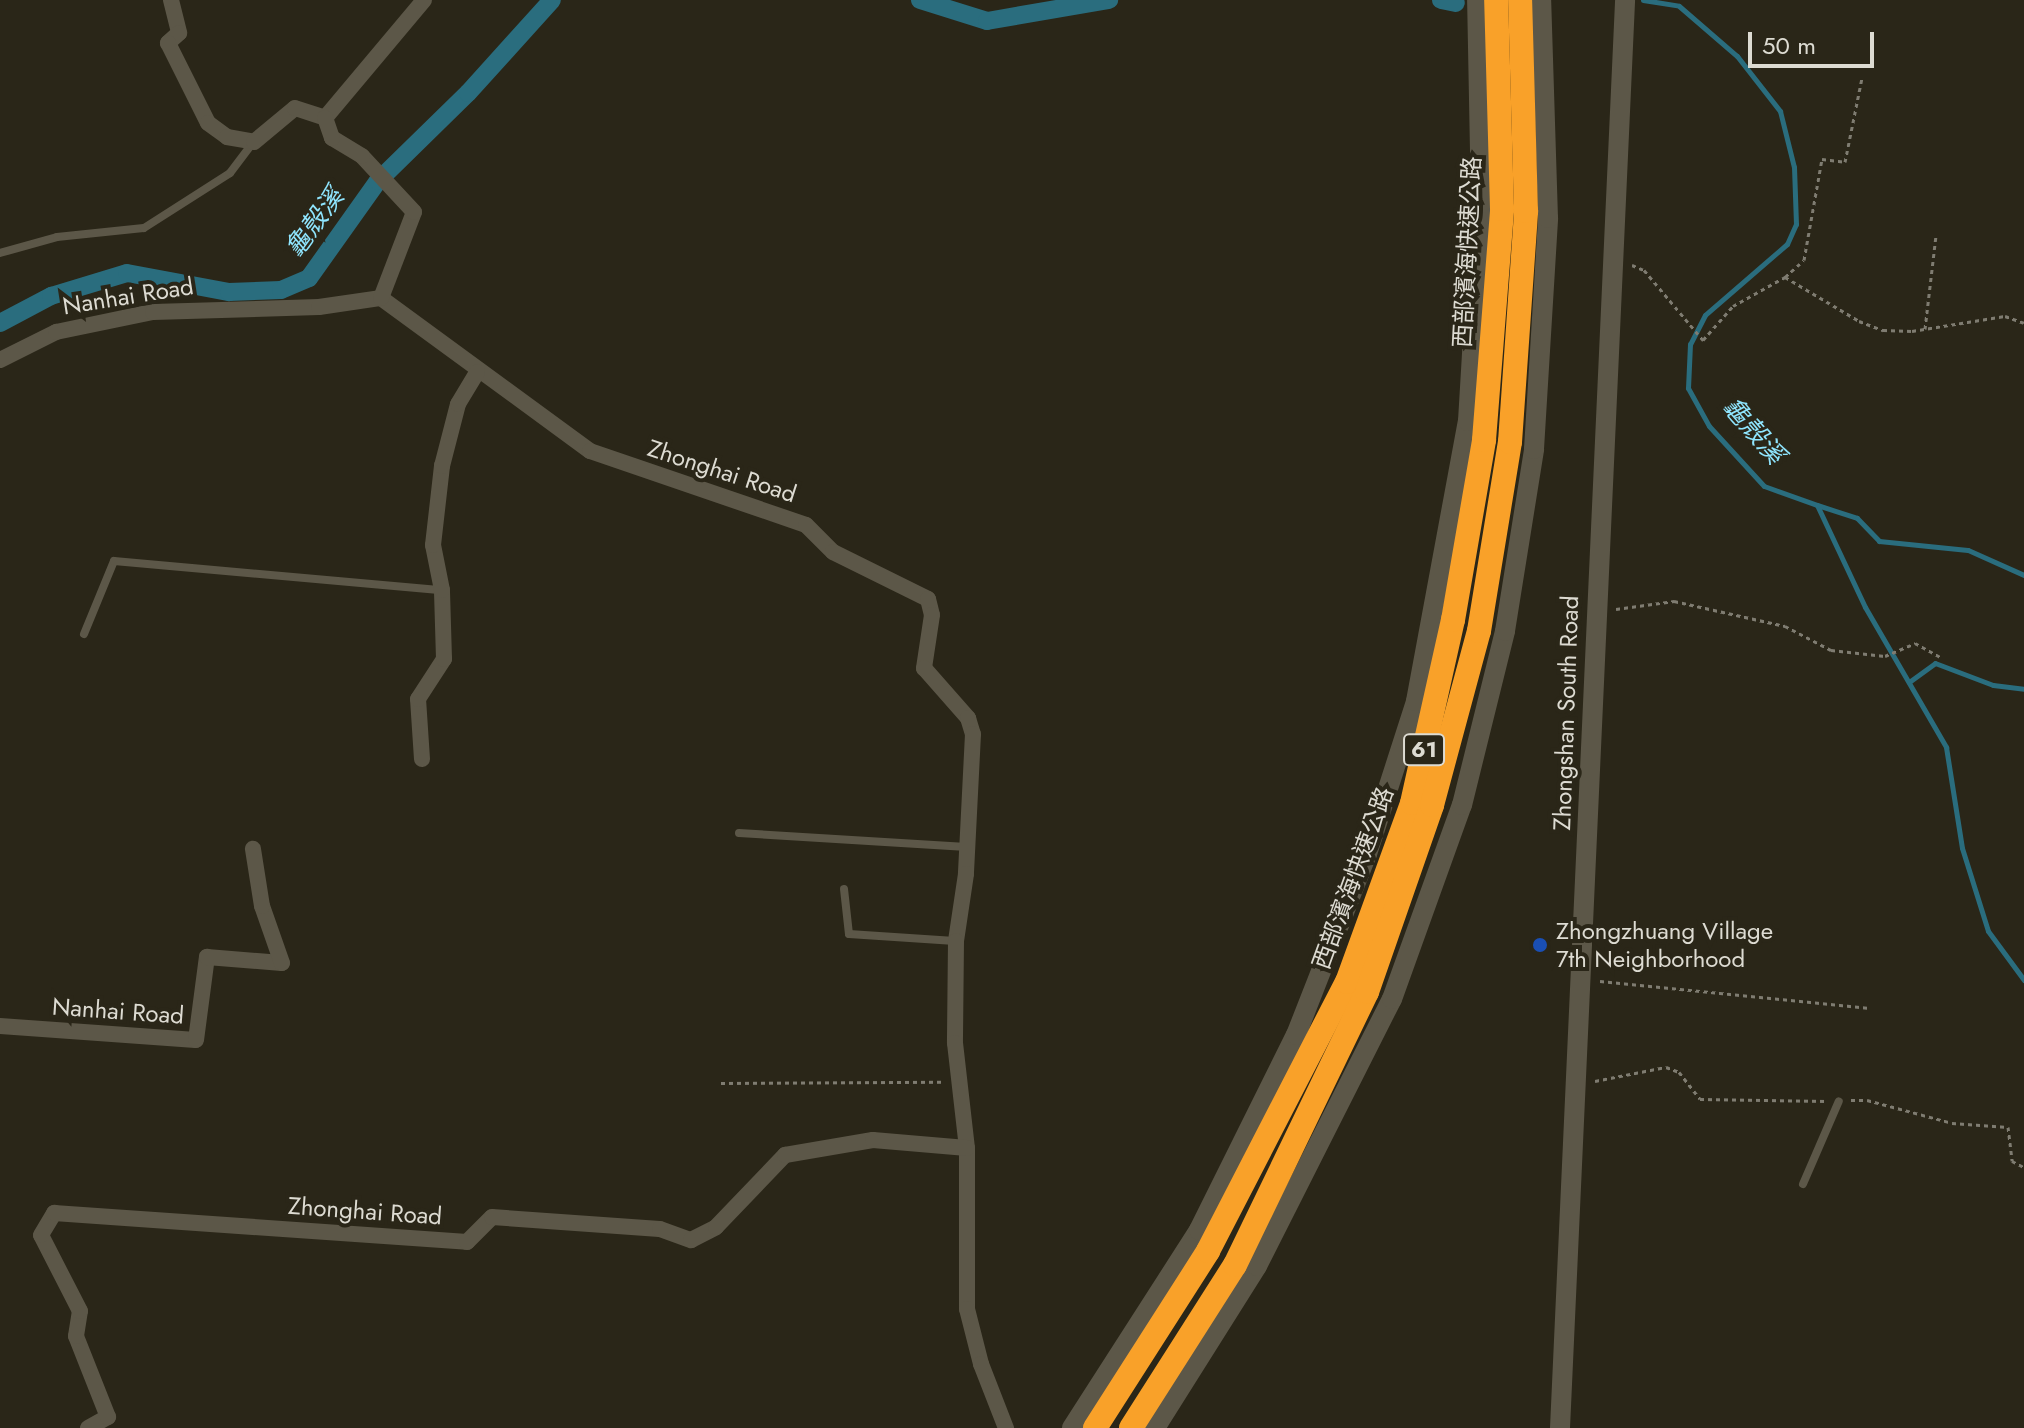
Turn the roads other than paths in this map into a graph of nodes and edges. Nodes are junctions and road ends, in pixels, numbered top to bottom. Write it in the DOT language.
graph roads {
  1 [pos="171,0"];
  2 [pos="424,0"];
  3 [pos="1477,0"];
  4 [pos="1496,0"];
  5 [pos="1520,0"];
  6 [pos="1541,0"];
  7 [pos="1624,6"];
  8 [pos="325,118"];
  9 [pos="254,142"];
  10 [pos="0,253"];
  11 [pos="381,298"];
  12 [pos="0,360"];
  13 [pos="477,372"];
  14 [pos="442,590"];
  15 [pos="84,634"];
  16 [pos="422,759"];
  17 [pos="739,833"];
  18 [pos="967,847"];
  19 [pos="253,849"];
  20 [pos="844,889"];
  21 [pos="956,941"];
  22 [pos="0,1026"];
  23 [pos="1839,1101"];
  24 [pos="967,1148"];
  25 [pos="1803,1184"];
  26 [pos="88,1428"];
  27 [pos="1006,1428"];
  28 [pos="1072,1428"];
  29 [pos="1095,1428"];
  30 [pos="1131,1428"];
  31 [pos="1155,1428"];
  32 [pos="1560,1428"];
  1 -- 9 [label="street"];
  2 -- 8 [label="street"];
  3 -- 28 [label="street"];
  4 -- 29 [label="highway, 西部濱海快速公路 / 61"];
  5 -- 30 [label="highway, 西部濱海快速公路 / 61"];
  6 -- 31 [label="street"];
  7 -- 32 [label="street, Zhongshan South Road"];
  8 -- 9 [label="street"];
  8 -- 11 [label="street"];
  9 -- 10 [label="lane"];
  11 -- 12 [label="street, Nanhai Road"];
  11 -- 13 [label="street, Zhonghai Road"];
  13 -- 14 [label="street"];
  13 -- 18 [label="street, Zhonghai Road"];
  14 -- 15 [label="lane"];
  14 -- 16 [label="street"];
  17 -- 18 [label="lane"];
  18 -- 21 [label="street, Zhonghai Road"];
  19 -- 22 [label="street, Nanhai Road"];
  20 -- 21 [label="lane"];
  21 -- 24 [label="street, Zhonghai Road"];
  23 -- 25 [label="lane"];
  24 -- 26 [label="street, Zhonghai Road"];
  24 -- 27 [label="street, Zhonghai Road"];
}
